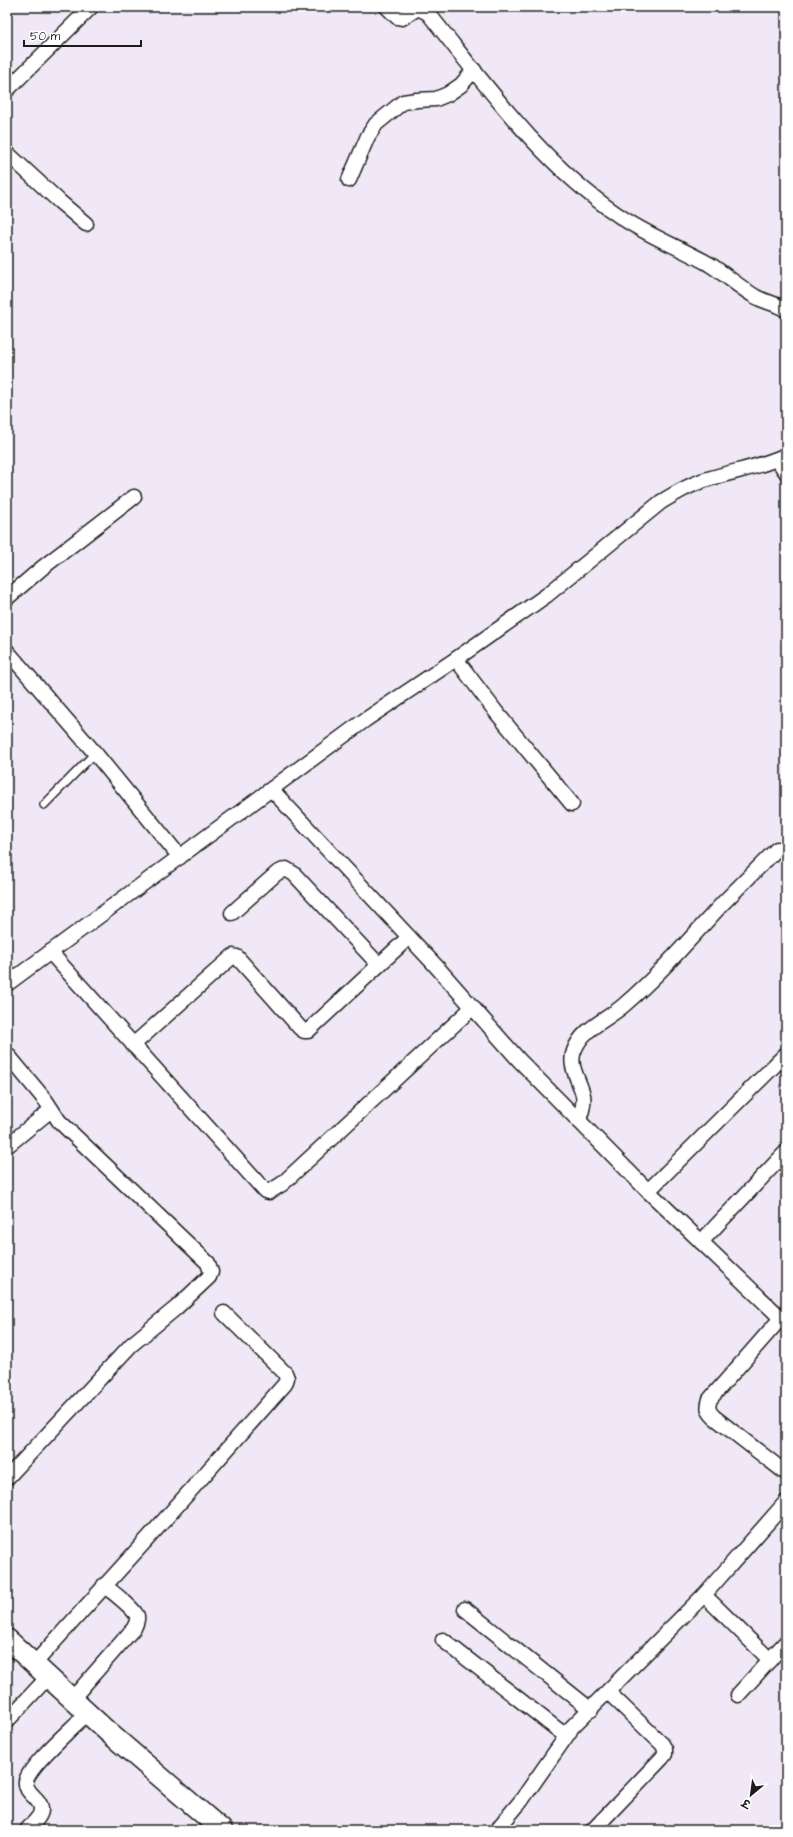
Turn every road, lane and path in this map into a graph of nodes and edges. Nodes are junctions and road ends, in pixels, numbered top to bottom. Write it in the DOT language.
graph roads {
  1 [pos="91,7"];
  2 [pos="387,7"];
  3 [pos="424,8"];
  4 [pos="474,70"];
  5 [pos="7,90"];
  6 [pos="7,153"];
  7 [pos="349,180"];
  8 [pos="86,224"];
  9 [pos="786,310"];
  10 [pos="780,458"];
  11 [pos="786,478"];
  12 [pos="134,497"];
  13 [pos="7,598"];
  14 [pos="7,651"];
  15 [pos="456,659"];
  16 [pos="95,754"];
  17 [pos="272,790"];
  18 [pos="572,804"];
  19 [pos="44,805"];
  20 [pos="777,849"];
  21 [pos="180,857"];
  22 [pos="232,914"];
  23 [pos="409,937"];
  24 [pos="50,952"];
  25 [pos="379,966"];
  26 [pos="7,984"];
  27 [pos="472,1008"];
  28 [pos="133,1045"];
  29 [pos="7,1054"];
  30 [pos="786,1054"];
  31 [pos="51,1110"];
  32 [pos="579,1121"];
  33 [pos="7,1146"];
  34 [pos="786,1152"];
  35 [pos="648,1191"];
  36 [pos="701,1242"];
  37 [pos="224,1313"];
  38 [pos="784,1316"];
  39 [pos="786,1473"];
  40 [pos="7,1478"];
  41 [pos="786,1502"];
  42 [pos="104,1585"];
  43 [pos="704,1595"];
  44 [pos="465,1609"];
  45 [pos="7,1639"];
  46 [pos="443,1640"];
  47 [pos="786,1642"];
  48 [pos="770,1660"];
  49 [pos="34,1664"];
  50 [pos="48,1677"];
  51 [pos="608,1692"];
  52 [pos="738,1695"];
  53 [pos="72,1699"];
  54 [pos="591,1710"];
  55 [pos="87,1713"];
  56 [pos="7,1721"];
  57 [pos="570,1731"];
  58 [pos="498,1829"];
  59 [pos="27,1830"];
  60 [pos="222,1830"];
  61 [pos="593,1830"];
  1 -- 5 [label="street"];
  2 -- 3 [label="street"];
  3 -- 4 [label="street"];
  4 -- 7 [label="street"];
  4 -- 9 [label="street"];
  6 -- 8 [label="street"];
  10 -- 11 [label="lane"];
  10 -- 15 [label="street"];
  12 -- 13 [label="street"];
  14 -- 16 [label="street"];
  15 -- 17 [label="street"];
  15 -- 18 [label="street"];
  16 -- 19 [label="lane"];
  16 -- 21 [label="street"];
  17 -- 21 [label="street"];
  17 -- 23 [label="street"];
  20 -- 32 [label="street"];
  21 -- 24 [label="street"];
  22 -- 25 [label="street"];
  23 -- 25 [label="street"];
  23 -- 27 [label="street"];
  24 -- 26 [label="street"];
  24 -- 28 [label="street"];
  25 -- 28 [label="street"];
  27 -- 28 [label="street"];
  27 -- 32 [label="street"];
  29 -- 31 [label="street"];
  30 -- 35 [label="street"];
  31 -- 33 [label="street"];
  31 -- 40 [label="street"];
  32 -- 35 [label="street"];
  34 -- 36 [label="street"];
  35 -- 36 [label="street"];
  36 -- 38 [label="street"];
  37 -- 42 [label="street"];
  38 -- 39 [label="street"];
  41 -- 43 [label="street"];
  42 -- 49 [label="street"];
  42 -- 53 [label="street"];
  43 -- 48 [label="street"];
  43 -- 51 [label="street"];
  44 -- 54 [label="street"];
  45 -- 49 [label="street"];
  46 -- 57 [label="street"];
  47 -- 48 [label="street"];
  48 -- 52 [label="street"];
  49 -- 50 [label="street"];
  50 -- 53 [label="street"];
  50 -- 56 [label="street"];
  51 -- 54 [label="street"];
  51 -- 61 [label="street"];
  53 -- 55 [label="street"];
  54 -- 57 [label="street"];
  55 -- 59 [label="street"];
  55 -- 60 [label="street"];
  57 -- 58 [label="street"];
}
